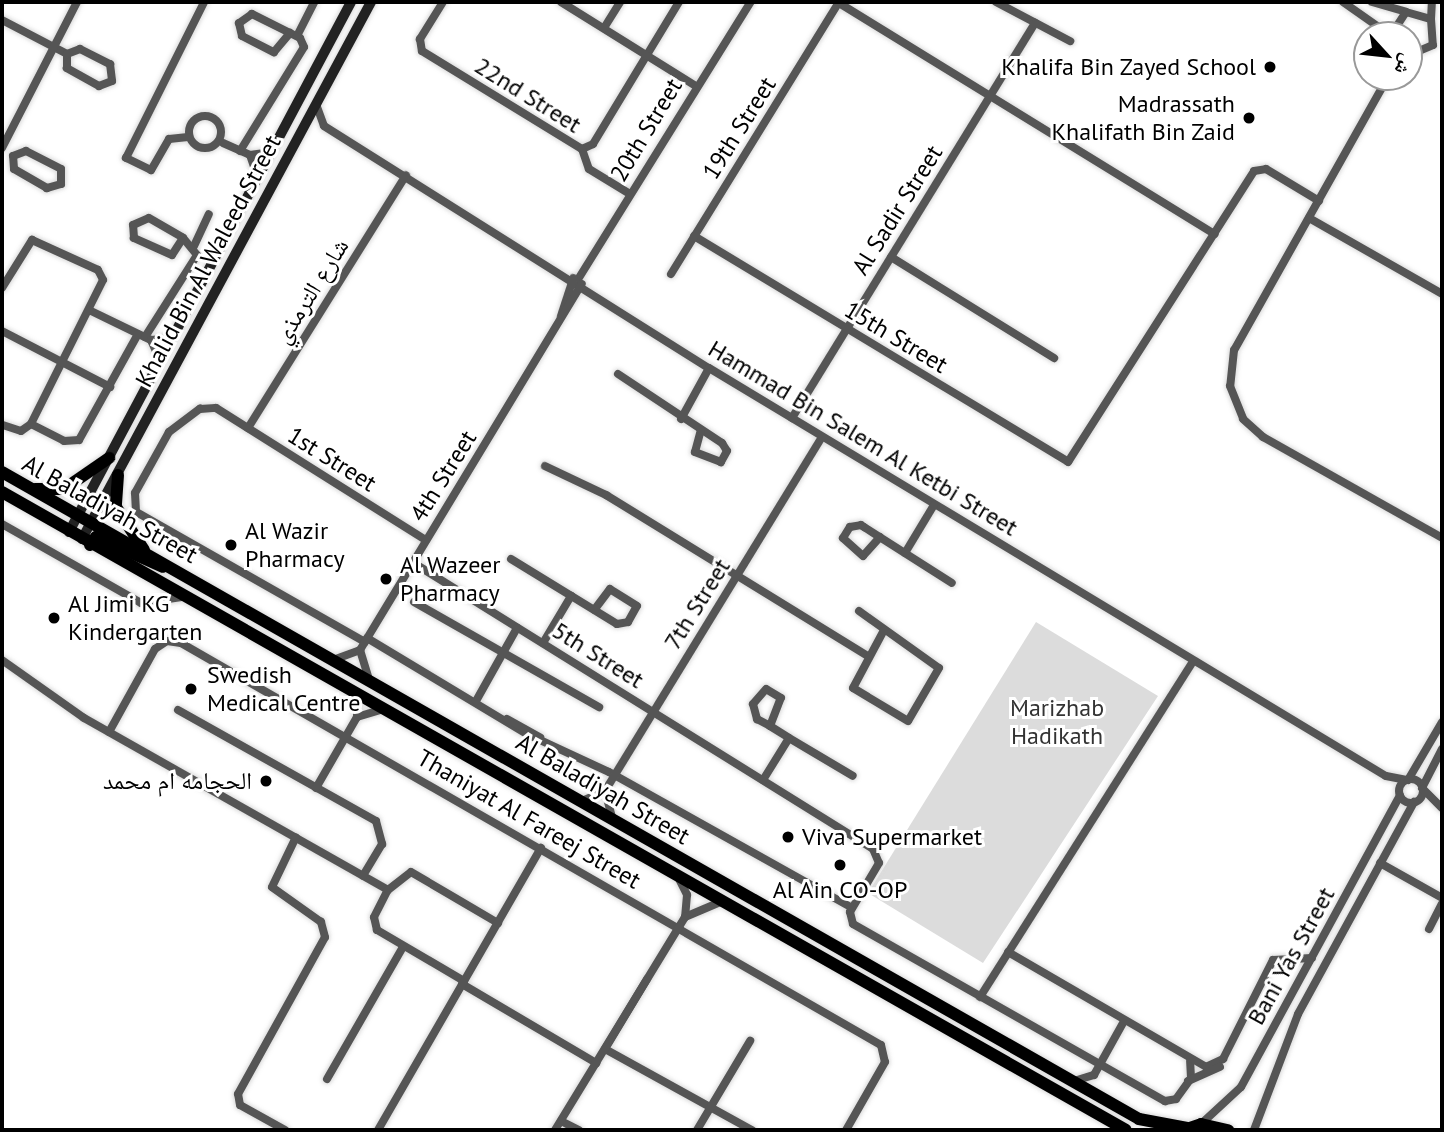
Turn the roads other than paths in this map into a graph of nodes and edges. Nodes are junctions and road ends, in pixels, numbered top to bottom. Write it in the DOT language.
graph roads {
  1 [pos="77,2"];
  2 [pos="204,2"];
  3 [pos="314,2"];
  4 [pos="351,2"];
  5 [pos="371,2"];
  6 [pos="443,2"];
  7 [pos="561,2"];
  8 [pos="620,2"];
  9 [pos="679,2"];
  10 [pos="751,2"];
  11 [pos="839,2"];
  12 [pos="996,2"];
  13 [pos="1343,2"];
  14 [pos="1372,2"];
  15 [pos="1424,2"];
  16 [pos="1432,2"];
  17 [pos="1409,11"];
  18 [pos="1431,19"];
  19 [pos="2,20"];
  20 [pos="1371,21"];
  21 [pos="1402,21"];
  22 [pos="1035,23"];
  23 [pos="604,28"];
  24 [pos="294,34"];
  25 [pos="1070,41"];
  26 [pos="54,47"];
  27 [pos="1423,49"];
  28 [pos="67,54"];
  29 [pos="647,55"];
  30 [pos="696,86"];
  31 [pos="1380,91"];
  32 [pos="990,96"];
  33 [pos="316,104"];
  34 [pos="2,125"];
  35 [pos="324,126"];
  36 [pos="303,129"];
  37 [pos="11,130"];
  38 [pos="188,137"];
  39 [pos="222,143"];
  40 [pos="2,149"];
  41 [pos="582,149"];
  42 [pos="240,150"];
  43 [pos="272,152"];
  44 [pos="250,155"];
  45 [pos="13,156"];
  46 [pos="406,174"];
  47 [pos="258,178"];
  48 [pos="631,194"];
  49 [pos="1319,201"];
  50 [pos="209,214"];
  51 [pos="1309,218"];
  52 [pos="1214,234"];
  53 [pos="694,236"];
  54 [pos="183,238"];
  55 [pos="194,246"];
  56 [pos="891,257"];
  57 [pos="671,274"];
  58 [pos="577,281"];
  59 [pos="2,288"];
  60 [pos="1442,294"];
  61 [pos="89,310"];
  62 [pos="846,330"];
  63 [pos="2,331"];
  64 [pos="145,337"];
  65 [pos="173,338"];
  66 [pos="1054,358"];
  67 [pos="160,360"];
  68 [pos="63,362"];
  69 [pos="709,368"];
  70 [pos="618,374"];
  71 [pos="110,387"];
  72 [pos="792,418"];
  73 [pos="681,419"];
  74 [pos="31,424"];
  75 [pos="2,425"];
  76 [pos="248,428"];
  77 [pos="701,430"];
  78 [pos="822,437"];
  79 [pos="109,458"];
  80 [pos="545,466"];
  81 [pos="2,472"];
  82 [pos="118,475"];
  83 [pos="30,488"];
  84 [pos="2,492"];
  85 [pos="934,505"];
  86 [pos="79,516"];
  87 [pos="91,523"];
  88 [pos="2,524"];
  89 [pos="69,532"];
  90 [pos="880,537"];
  91 [pos="1442,538"];
  92 [pos="426,540"];
  93 [pos="86,542"];
  94 [pos="146,553"];
  95 [pos="905,553"];
  96 [pos="511,559"];
  97 [pos="412,562"];
  98 [pos="171,567"];
  99 [pos="737,575"];
  100 [pos="952,583"];
  101 [pos="571,596"];
  102 [pos="183,597"];
  103 [pos="414,602"];
  104 [pos="594,610"];
  105 [pos="859,611"];
  106 [pos="517,628"];
  107 [pos="884,630"];
  108 [pos="543,643"];
  109 [pos="364,644"];
  110 [pos="503,653"];
  111 [pos="868,656"];
  112 [pos="2,660"];
  113 [pos="334,660"];
  114 [pos="1193,661"];
  115 [pos="371,681"];
  116 [pos="356,691"];
  117 [pos="477,701"];
  118 [pos="386,708"];
  119 [pos="599,708"];
  120 [pos="178,710"];
  121 [pos="653,712"];
  122 [pos="357,717"];
  123 [pos="1442,722"];
  124 [pos="770,726"];
  125 [pos="109,732"];
  126 [pos="346,736"];
  127 [pos="789,738"];
  128 [pos="1442,749"];
  129 [pos="614,775"];
  130 [pos="853,776"];
  131 [pos="1386,776"];
  132 [pos="764,780"];
  133 [pos="1408,780"];
  134 [pos="316,788"];
  135 [pos="1422,788"];
  136 [pos="605,791"];
  137 [pos="1400,795"];
  138 [pos="580,801"];
  139 [pos="1414,802"];
  140 [pos="1441,807"];
  141 [pos="613,820"];
  142 [pos="296,837"];
  143 [pos="541,848"];
  144 [pos="1380,863"];
  145 [pos="673,872"];
  146 [pos="363,876"];
  147 [pos="388,890"];
  148 [pos="1442,898"];
  149 [pos="726,902"];
  150 [pos="1442,904"];
  151 [pos="852,908"];
  152 [pos="685,917"];
  153 [pos="498,923"];
  154 [pos="679,926"];
  155 [pos="1429,929"];
  156 [pos="403,947"];
  157 [pos="1008,952"];
  158 [pos="1312,958"];
  159 [pos="1294,960"];
  160 [pos="1302,976"];
  161 [pos="463,983"];
  162 [pos="980,997"];
  163 [pos="1123,1023"];
  164 [pos="750,1041"];
  165 [pos="1230,1046"];
  166 [pos="605,1049"];
  167 [pos="1190,1061"];
  168 [pos="596,1063"];
  169 [pos="1099,1065"];
  170 [pos="1094,1075"];
  171 [pos="327,1079"];
  172 [pos="1070,1080"];
  173 [pos="1188,1082"];
  174 [pos="1103,1099"];
  175 [pos="1260,1104"];
  176 [pos="711,1108"];
  177 [pos="561,1121"];
  178 [pos="1202,1124"];
  179 [pos="1186,1129"];
  180 [pos="285,1130"];
  181 [pos="378,1130"];
  182 [pos="555,1130"];
  183 [pos="579,1130"];
  184 [pos="697,1130"];
  185 [pos="751,1130"];
  186 [pos="846,1130"];
  187 [pos="1126,1130"];
  188 [pos="1228,1130"];
  189 [pos="1254,1130"];
  190 [pos="1261,1130"];
  1 -- 26 [label="street"];
  2 -- 38 [label="street"];
  3 -- 24 [label="street"];
  4 -- 43 [label="street, Khalid Bin Al Waleed Street"];
  5 -- 33 [label="street, Khalid Bin Al Waleed Street"];
  6 -- 41 [label="street, 22nd Street"];
  7 -- 23 [label="street"];
  8 -- 23 [label="street"];
  9 -- 29 [label="street, 22nd Street"];
  10 -- 30 [label="street, 20th Street"];
  11 -- 32 [label="street"];
  11 -- 53 [label="street, 19th Street"];
  12 -- 22 [label="street"];
  13 -- 20 [label="street"];
  14 -- 17 [label="street"];
  15 -- 17 [label="street"];
  16 -- 18 [label="street"];
  17 -- 18 [label="street"];
  17 -- 21 [label="street"];
  18 -- 27 [label="street"];
  19 -- 26 [label="street"];
  22 -- 25 [label="street"];
  22 -- 32 [label="street, Al Sadir Street"];
  23 -- 29 [label="street"];
  24 -- 24 [label="street"];
  24 -- 42 [label="street"];
  26 -- 28 [label="street"];
  26 -- 37 [label="street"];
  28 -- 28 [label="street"];
  29 -- 30 [label="street"];
  29 -- 41 [label="street, 22nd Street"];
  30 -- 48 [label="street, 20th Street"];
  31 -- 49 [label="street"];
  32 -- 52 [label="street"];
  32 -- 56 [label="street, Al Sadir Street"];
  33 -- 35 [label="street"];
  33 -- 36 [label="street, Khalid Bin Al Waleed Street"];
  34 -- 37 [label="street"];
  35 -- 36 [label="street"];
  35 -- 46 [label="street, Hammad Bin Salem Al Ketbi Street"];
  36 -- 82 [label="street, Khalid Bin Al Waleed Street"];
  37 -- 40 [label="street"];
  38 -- 39 [label="street"];
  38 -- 39 [label="street"];
  39 -- 42 [label="street"];
  40 -- 45 [label="street"];
  41 -- 48 [label="street"];
  42 -- 44 [label="street"];
  43 -- 44 [label="street"];
  43 -- 47 [label="street, Khalid Bin Al Waleed Street"];
  44 -- 47 [label="street"];
  45 -- 45 [label="street"];
  46 -- 58 [label="street, Hammad Bin Salem Al Ketbi Street"];
  46 -- 76 [label="street, شارع الترمذي"];
  47 -- 65 [label="street, Khalid Bin Al Waleed Street"];
  48 -- 58 [label="street, 20th Street"];
  49 -- 51 [label="street"];
  49 -- 52 [label="street"];
  50 -- 55 [label="street"];
  51 -- 60 [label="street"];
  51 -- 91 [label="street"];
  52 -- 62 [label="street, 15th Street"];
  53 -- 57 [label="street, 19th Street"];
  53 -- 62 [label="street, 15th Street"];
  54 -- 54 [label="street"];
  54 -- 55 [label="street"];
  55 -- 64 [label="street"];
  56 -- 62 [label="street, Al Sadir Street"];
  56 -- 66 [label="street"];
  58 -- 69 [label="street, Hammad Bin Salem Al Ketbi Street"];
  58 -- 92 [label="street, 4th Street"];
  59 -- 61 [label="street"];
  61 -- 64 [label="street"];
  61 -- 68 [label="street"];
  62 -- 72 [label="street, Al Sadir Street"];
  63 -- 68 [label="street"];
  64 -- 65 [label="street"];
  64 -- 67 [label="street"];
  64 -- 71 [label="street"];
  65 -- 67 [label="street, Khalid Bin Al Waleed Street"];
  67 -- 79 [label="street, Khalid Bin Al Waleed Street"];
  68 -- 71 [label="street"];
  68 -- 74 [label="street"];
  69 -- 72 [label="street, Hammad Bin Salem Al Ketbi Street"];
  69 -- 73 [label="street"];
  70 -- 73 [label="street"];
  71 -- 74 [label="street"];
  72 -- 78 [label="street, Hammad Bin Salem Al Ketbi Street"];
  73 -- 77 [label="street"];
  74 -- 75 [label="street"];
  76 -- 92 [label="street, 1st Street"];
  76 -- 109 [label="street, 1st Street"];
  77 -- 77 [label="street"];
  78 -- 85 [label="street, Hammad Bin Salem Al Ketbi Street"];
  78 -- 99 [label="street, 7th Street"];
  79 -- 83 [label="main road"];
  79 -- 86 [label="street, Khalid Bin Al Waleed Street"];
  80 -- 99 [label="street"];
  81 -- 83 [label="main road, Al Baladiyah Street"];
  82 -- 87 [label="street, Khalid Bin Al Waleed Street"];
  82 -- 94 [label="main road"];
  83 -- 86 [label="main road, Al Baladiyah Street"];
  84 -- 89 [label="main road, Al Baladiyah Street"];
  85 -- 95 [label="street"];
  85 -- 114 [label="street, Hammad Bin Salem Al Ketbi Street"];
  86 -- 87 [label="main road, Al Baladiyah Street"];
  86 -- 89 [label="street, Khalid Bin Al Waleed Street"];
  87 -- 93 [label="street, Khalid Bin Al Waleed Street"];
  87 -- 94 [label="main road, Al Baladiyah Street"];
  88 -- 102 [label="street"];
  89 -- 93 [label="main road, Al Baladiyah Street"];
  90 -- 90 [label="street"];
  90 -- 95 [label="street"];
  92 -- 97 [label="street, 4th Street"];
  93 -- 98 [label="main road"];
  93 -- 102 [label="main road, Al Baladiyah Street"];
  94 -- 98 [label="main road, Al Baladiyah Street"];
  95 -- 100 [label="street"];
  96 -- 101 [label="street"];
  97 -- 106 [label="street, 5th Street"];
  97 -- 109 [label="street, 4th Street"];
  98 -- 113 [label="main road, Al Baladiyah Street"];
  99 -- 111 [label="street"];
  99 -- 121 [label="street, 7th Street"];
  101 -- 104 [label="street"];
  101 -- 108 [label="street"];
  102 -- 116 [label="main road, Al Baladiyah Street"];
  103 -- 110 [label="street"];
  104 -- 104 [label="street"];
  105 -- 107 [label="street"];
  106 -- 108 [label="street, 5th Street"];
  106 -- 110 [label="street"];
  107 -- 111 [label="street"];
  107 -- 111 [label="street"];
  108 -- 121 [label="street, 5th Street"];
  109 -- 113 [label="street"];
  109 -- 115 [label="street"];
  109 -- 117 [label="street"];
  110 -- 117 [label="street"];
  110 -- 119 [label="street"];
  112 -- 125 [label="street"];
  113 -- 115 [label="main road, Al Baladiyah Street"];
  114 -- 131 [label="street, Hammad Bin Salem Al Ketbi Street"];
  114 -- 157 [label="street"];
  115 -- 138 [label="main road, Al Baladiyah Street"];
  116 -- 118 [label="main road, Al Baladiyah Street"];
  116 -- 122 [label="street"];
  117 -- 129 [label="street"];
  118 -- 122 [label="street"];
  118 -- 145 [label="main road, Al Baladiyah Street"];
  120 -- 134 [label="street"];
  121 -- 129 [label="street, 7th Street"];
  121 -- 132 [label="street, 5th Street"];
  122 -- 126 [label="street"];
  123 -- 133 [label="street"];
  124 -- 124 [label="street"];
  124 -- 127 [label="street"];
  125 -- 126 [label="street, Thaniyat Al Fareej Street"];
  125 -- 142 [label="street"];
  126 -- 134 [label="street"];
  126 -- 143 [label="street, Thaniyat Al Fareej Street"];
  127 -- 130 [label="street"];
  127 -- 132 [label="street"];
  128 -- 135 [label="street"];
  129 -- 136 [label="street, 7th Street"];
  129 -- 151 [label="street"];
  131 -- 133 [label="street, Hammad Bin Salem Al Ketbi Street"];
  131 -- 137 [label="street, Hammad Bin Salem Al Ketbi Street"];
  132 -- 151 [label="street, 5th Street"];
  133 -- 135 [label="street, Hammad Bin Salem Al Ketbi Street"];
  133 -- 137 [label="street, Bani Yas Street"];
  134 -- 146 [label="street"];
  135 -- 139 [label="street, Bani Yas Street"];
  135 -- 140 [label="street"];
  136 -- 138 [label="street"];
  136 -- 141 [label="street"];
  137 -- 139 [label="street"];
  137 -- 158 [label="street, Bani Yas Street"];
  138 -- 141 [label="main road, Al Baladiyah Street"];
  139 -- 140 [label="street"];
  139 -- 144 [label="street, Bani Yas Street"];
  141 -- 172 [label="main road, Al Baladiyah Street"];
  142 -- 146 [label="street"];
  142 -- 180 [label="street"];
  143 -- 153 [label="street"];
  143 -- 154 [label="street, Thaniyat Al Fareej Street"];
  144 -- 148 [label="street"];
  144 -- 175 [label="street, Bani Yas Street"];
  145 -- 149 [label="main road, Al Baladiyah Street"];
  145 -- 152 [label="street"];
  146 -- 147 [label="street"];
  147 -- 153 [label="street"];
  147 -- 156 [label="street"];
  149 -- 152 [label="street"];
  149 -- 187 [label="main road, Al Baladiyah Street"];
  150 -- 155 [label="street"];
  151 -- 162 [label="street"];
  152 -- 154 [label="street"];
  153 -- 161 [label="street"];
  154 -- 166 [label="street"];
  154 -- 186 [label="street, Thaniyat Al Fareej Street"];
  156 -- 161 [label="street"];
  156 -- 171 [label="street"];
  157 -- 162 [label="street"];
  157 -- 163 [label="street"];
  158 -- 159 [label="street"];
  158 -- 160 [label="street, Bani Yas Street"];
  159 -- 160 [label="street"];
  159 -- 165 [label="street"];
  160 -- 178 [label="street, Bani Yas Street"];
  161 -- 168 [label="street"];
  161 -- 181 [label="street"];
  162 -- 169 [label="street"];
  163 -- 167 [label="street"];
  163 -- 169 [label="street"];
  164 -- 176 [label="street"];
  165 -- 167 [label="street"];
  165 -- 173 [label="street"];
  166 -- 168 [label="street"];
  166 -- 176 [label="street"];
  167 -- 173 [label="street"];
  168 -- 177 [label="street"];
  169 -- 170 [label="street"];
  169 -- 173 [label="street"];
  170 -- 172 [label="street"];
  170 -- 174 [label="street"];
  172 -- 174 [label="main road, Al Baladiyah Street"];
  174 -- 179 [label="main road, Al Baladiyah Street"];
  175 -- 189 [label="street, Bani Yas Street"];
  175 -- 190 [label="street"];
  176 -- 184 [label="street"];
  176 -- 185 [label="street"];
  177 -- 182 [label="street"];
  177 -- 183 [label="street"];
  178 -- 179 [label="main road, Al Baladiyah Street"];
  178 -- 188 [label="main road"];
}
